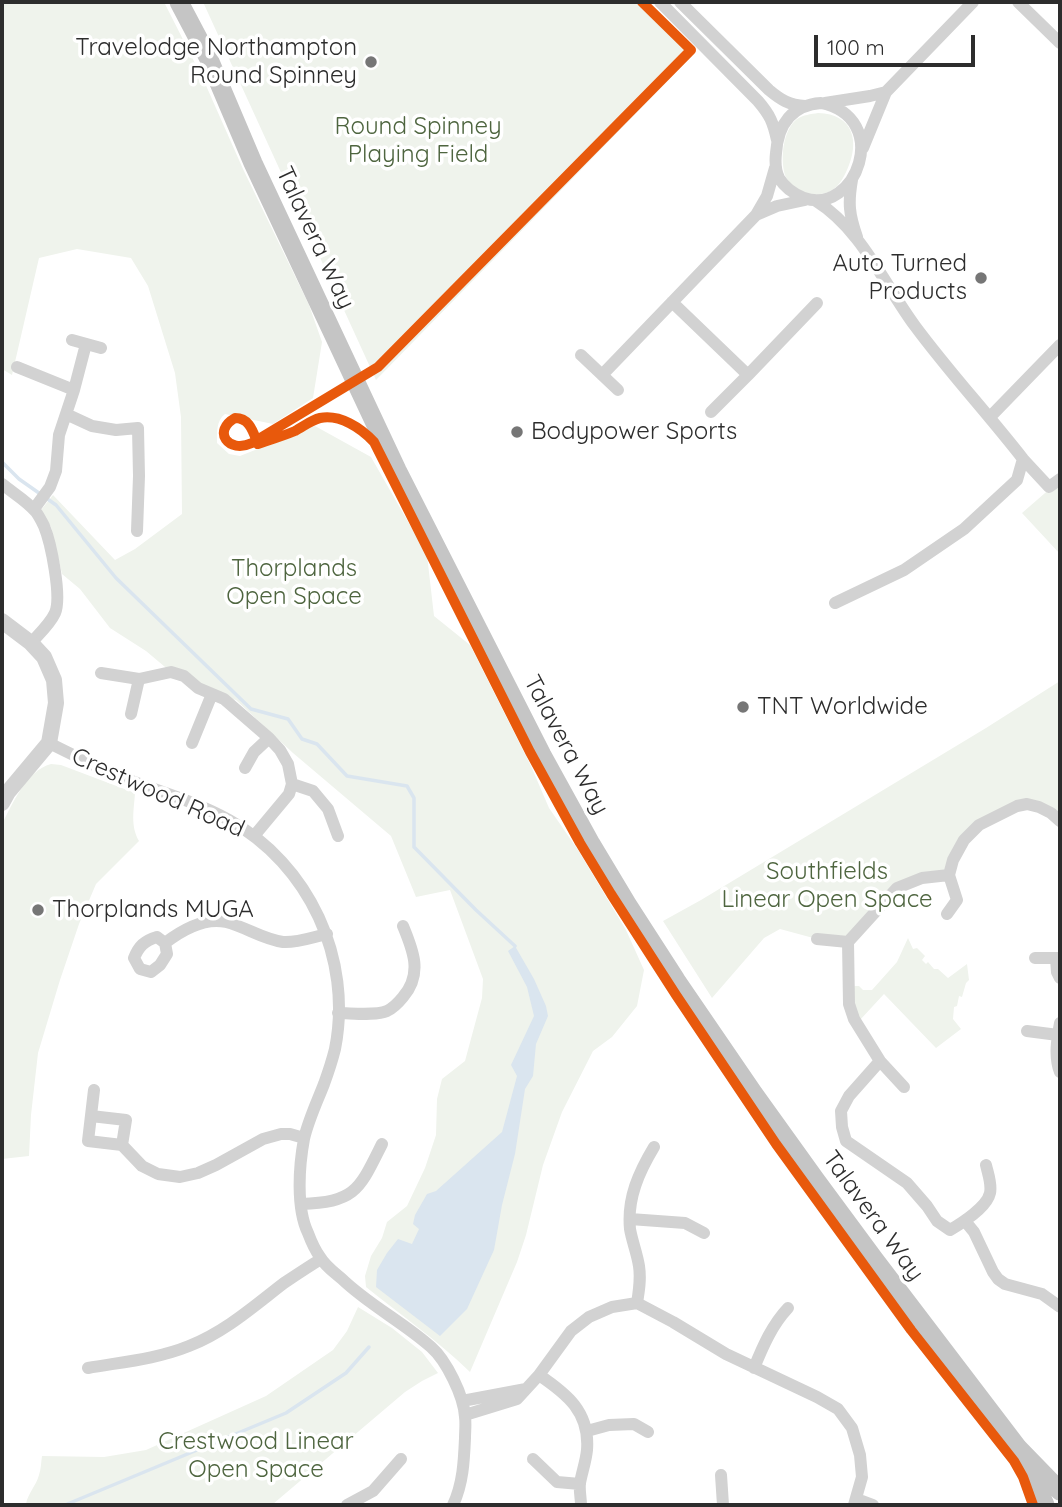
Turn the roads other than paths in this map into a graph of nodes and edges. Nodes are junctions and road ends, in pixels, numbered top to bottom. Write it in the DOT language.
graph roads {
  1 [pos="179,2"];
  2 [pos="660,2"];
  3 [pos="680,2"];
  4 [pos="973,2"];
  5 [pos="1018,2"];
  6 [pos="1060,43"];
  7 [pos="886,92"];
  8 [pos="821,103"];
  9 [pos="805,106"];
  10 [pos="777,141"];
  11 [pos="862,151"];
  12 [pos="775,168"];
  13 [pos="853,176"];
  14 [pos="812,200"];
  15 [pos="756,215"];
  16 [pos="860,245"];
  17 [pos="672,302"];
  18 [pos="817,303"];
  19 [pos="72,340"];
  20 [pos="86,344"];
  21 [pos="1060,345"];
  22 [pos="101,348"];
  23 [pos="581,355"];
  24 [pos="17,367"];
  25 [pos="602,374"];
  26 [pos="747,375"];
  27 [pos="74,390"];
  28 [pos="618,390"];
  29 [pos="711,412"];
  30 [pos="66,415"];
  31 [pos="994,422"];
  32 [pos="1023,459"];
  33 [pos="1060,479"];
  34 [pos="2,484"];
  35 [pos="34,509"];
  36 [pos="137,531"];
  37 [pos="835,603"];
  38 [pos="2,621"];
  39 [pos="31,643"];
  40 [pos="100,673"];
  41 [pos="139,679"];
  42 [pos="212,694"];
  43 [pos="131,714"];
  44 [pos="269,738"];
  45 [pos="49,743"];
  46 [pos="192,743"];
  47 [pos="245,768"];
  48 [pos="292,785"];
  49 [pos="2,803"];
  50 [pos="1060,821"];
  51 [pos="254,836"];
  52 [pos="338,836"];
  53 [pos="949,875"];
  54 [pos="947,914"];
  55 [pos="403,926"];
  56 [pos="327,933"];
  57 [pos="817,939"];
  58 [pos="165,943"];
  59 [pos="848,943"];
  60 [pos="1035,958"];
  61 [pos="1058,958"];
  62 [pos="1060,978"];
  63 [pos="338,1013"];
  64 [pos="1059,1029"];
  65 [pos="1027,1031"];
  66 [pos="880,1061"];
  67 [pos="1060,1072"];
  68 [pos="904,1087"];
  69 [pos="94,1090"];
  70 [pos="90,1116"];
  71 [pos="304,1138"];
  72 [pos="382,1144"];
  73 [pos="122,1145"];
  74 [pos="654,1147"];
  75 [pos="986,1165"];
  76 [pos="301,1204"];
  77 [pos="630,1219"];
  78 [pos="965,1220"];
  79 [pos="704,1233"];
  80 [pos="321,1259"];
  81 [pos="637,1303"];
  82 [pos="1060,1307"];
  83 [pos="788,1308"];
  84 [pos="88,1368"];
  85 [pos="754,1368"];
  86 [pos="539,1375"];
  87 [pos="526,1389"];
  88 [pos="462,1401"];
  89 [pos="465,1415"];
  90 [pos="587,1431"];
  91 [pos="648,1432"];
  92 [pos="1018,1448"];
  93 [pos="401,1459"];
  94 [pos="533,1459"];
  95 [pos="721,1475"];
  96 [pos="580,1484"];
  97 [pos="1060,1491"];
  98 [pos="855,1502"];
  99 [pos="347,1505"];
  100 [pos="453,1505"];
  101 [pos="581,1505"];
  102 [pos="723,1505"];
  103 [pos="873,1505"];
  104 [pos="1045,1505"];
  1 -- 92 [label="main road, Talavera Way"];
  2 -- 10 [label="street"];
  3 -- 9 [label="street"];
  4 -- 7 [label="street"];
  5 -- 6 [label="street"];
  7 -- 8 [label="street"];
  7 -- 11 [label="street"];
  8 -- 9 [label="street"];
  8 -- 11 [label="street"];
  9 -- 10 [label="street"];
  10 -- 12 [label="street"];
  11 -- 13 [label="street"];
  12 -- 14 [label="street"];
  12 -- 15 [label="street"];
  13 -- 14 [label="street"];
  13 -- 16 [label="street"];
  14 -- 15 [label="street"];
  14 -- 16 [label="street"];
  15 -- 17 [label="street"];
  16 -- 31 [label="street"];
  17 -- 25 [label="street"];
  17 -- 26 [label="street"];
  18 -- 26 [label="street"];
  19 -- 20 [label="street"];
  20 -- 22 [label="street"];
  20 -- 27 [label="street"];
  21 -- 31 [label="street"];
  23 -- 25 [label="street"];
  24 -- 27 [label="street"];
  25 -- 28 [label="street"];
  26 -- 29 [label="street"];
  27 -- 30 [label="street"];
  30 -- 35 [label="street"];
  30 -- 36 [label="street"];
  31 -- 32 [label="street"];
  32 -- 33 [label="street"];
  32 -- 37 [label="street"];
  34 -- 35 [label="street"];
  35 -- 39 [label="street"];
  38 -- 39 [label="street"];
  39 -- 45 [label="street"];
  40 -- 41 [label="street"];
  41 -- 42 [label="street"];
  41 -- 43 [label="street"];
  42 -- 44 [label="street"];
  42 -- 46 [label="street"];
  44 -- 47 [label="street"];
  44 -- 48 [label="street"];
  45 -- 49 [label="street"];
  45 -- 51 [label="street, Crestwood Road"];
  48 -- 51 [label="street"];
  48 -- 52 [label="street"];
  50 -- 53 [label="street"];
  51 -- 56 [label="street, Crestwood Road"];
  53 -- 54 [label="street"];
  53 -- 59 [label="street"];
  55 -- 63 [label="street"];
  56 -- 58 [label="street"];
  56 -- 63 [label="street, Crestwood Road"];
  57 -- 59 [label="street"];
  59 -- 66 [label="street"];
  60 -- 61 [label="street"];
  61 -- 62 [label="street"];
  63 -- 71 [label="street, Crestwood Road"];
  64 -- 65 [label="street"];
  64 -- 67 [label="street"];
  66 -- 68 [label="street"];
  66 -- 78 [label="street"];
  69 -- 70 [label="street"];
  70 -- 73 [label="street"];
  70 -- 73 [label="street"];
  71 -- 73 [label="street"];
  71 -- 76 [label="street, Crestwood Road"];
  72 -- 76 [label="street"];
  74 -- 77 [label="street"];
  75 -- 78 [label="street"];
  76 -- 80 [label="street, Crestwood Road"];
  77 -- 79 [label="street"];
  77 -- 81 [label="street"];
  78 -- 82 [label="street"];
  80 -- 84 [label="street"];
  80 -- 88 [label="street, Crestwood Road"];
  81 -- 85 [label="street"];
  81 -- 86 [label="street"];
  83 -- 85 [label="street"];
  85 -- 98 [label="street"];
  86 -- 87 [label="street"];
  86 -- 90 [label="street"];
  87 -- 88 [label="street"];
  87 -- 89 [label="street"];
  88 -- 89 [label="street, Crestwood Road"];
  89 -- 100 [label="street, Crestwood Road"];
  90 -- 91 [label="street"];
  90 -- 96 [label="street"];
  92 -- 97 [label="main road, Talavera Way"];
  92 -- 104 [label="main road, Talavera Way"];
  93 -- 99 [label="street"];
  94 -- 96 [label="street"];
  95 -- 102 [label="street"];
  96 -- 101 [label="street"];
  98 -- 103 [label="street"];
}
